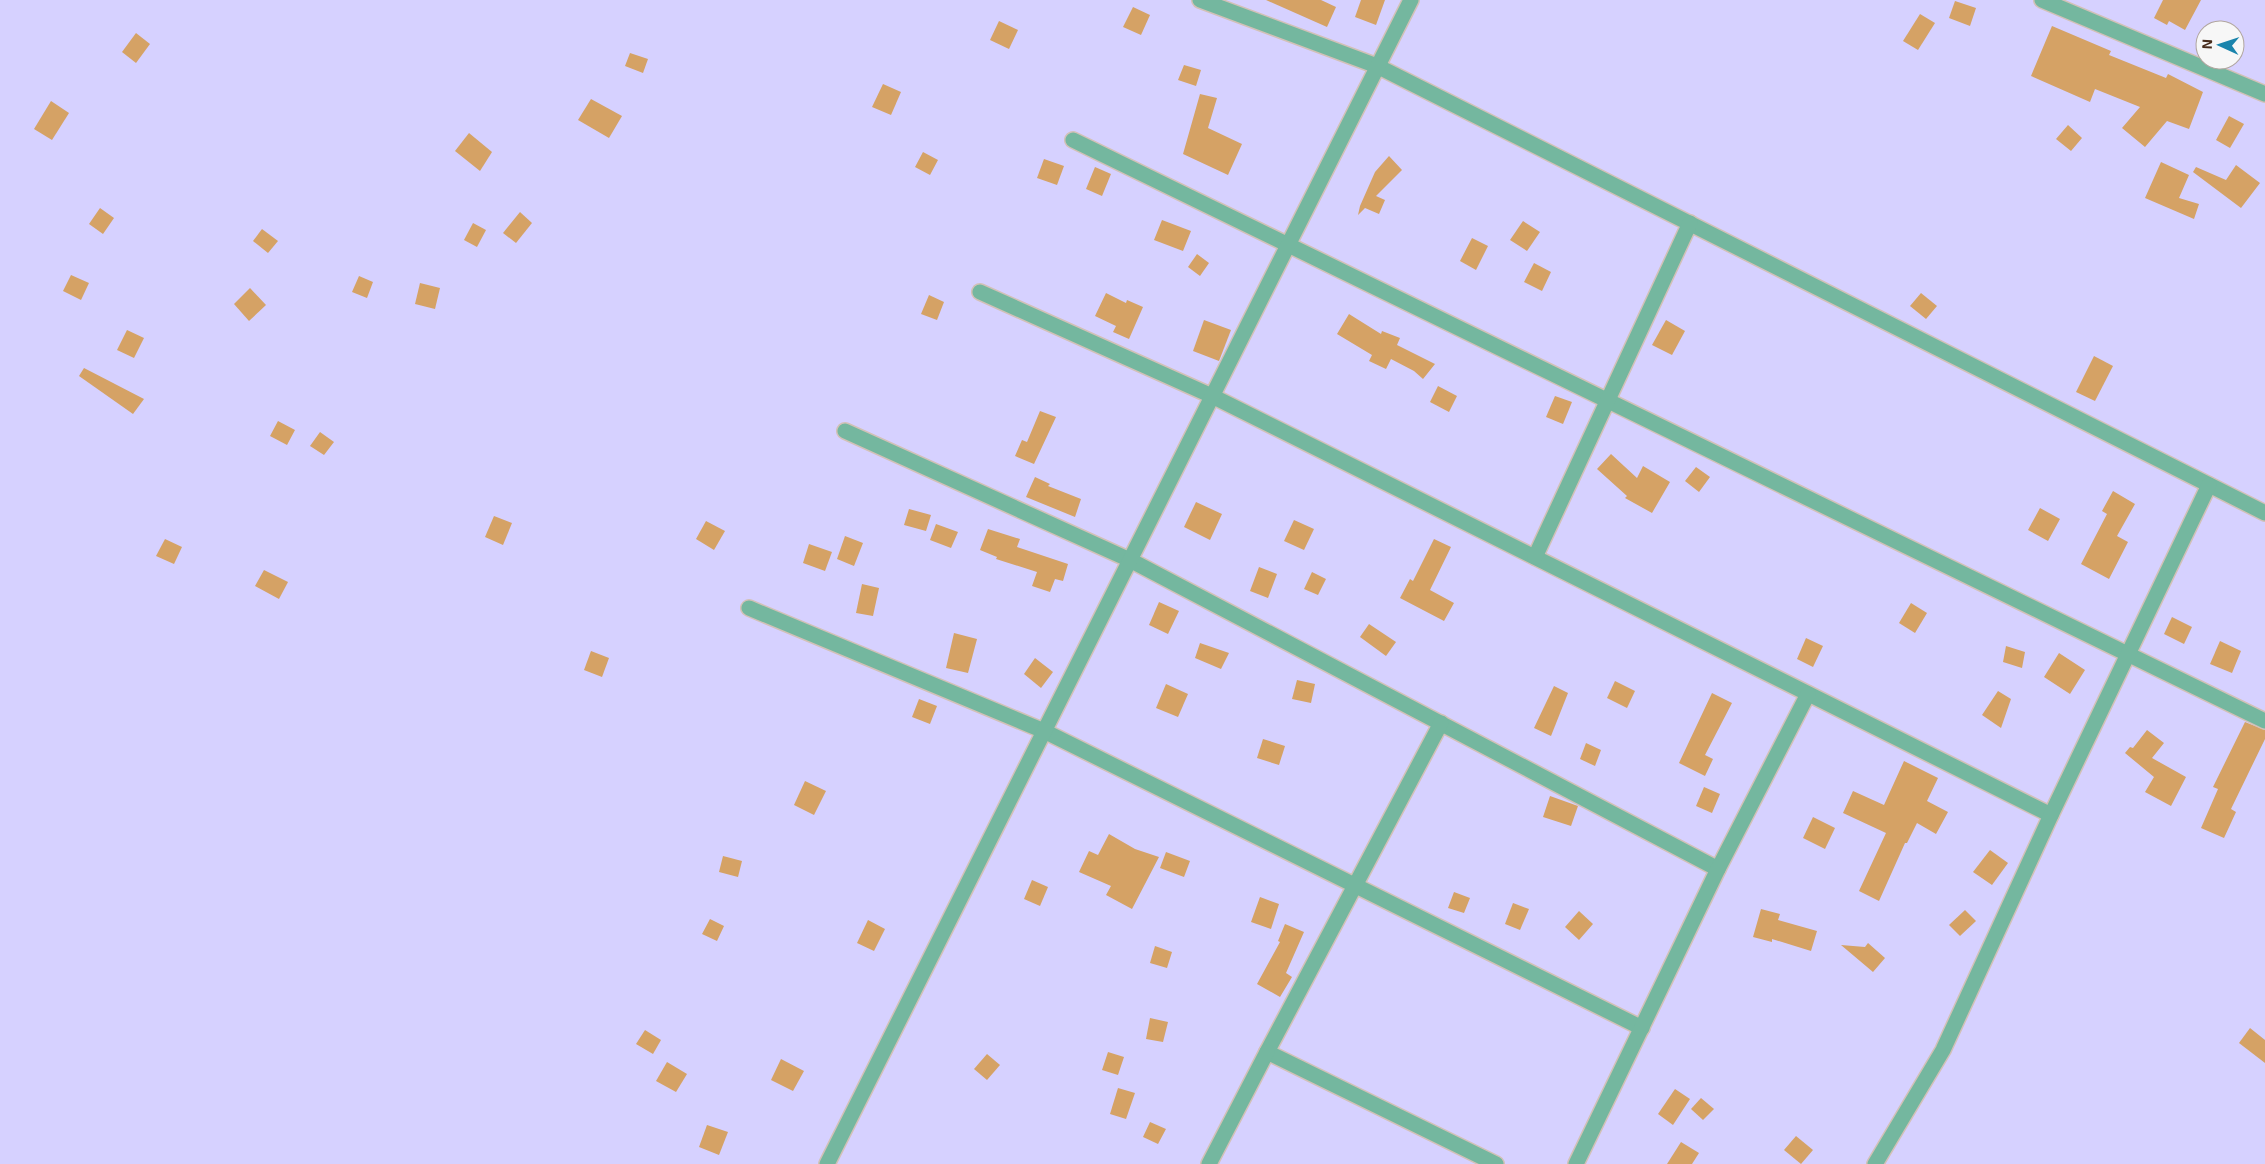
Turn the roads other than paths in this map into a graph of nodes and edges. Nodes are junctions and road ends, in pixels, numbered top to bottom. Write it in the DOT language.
graph roads {
  1 [pos="1200,0"];
  2 [pos="1411,0"];
  3 [pos="2042,0"];
  4 [pos="1377,66"];
  5 [pos="2265,94"];
  6 [pos="1073,140"];
  7 [pos="1690,223"];
  8 [pos="1288,244"];
  9 [pos="980,292"];
  10 [pos="1212,396"];
  11 [pos="1608,400"];
  12 [pos="845,431"];
  13 [pos="2209,484"];
  14 [pos="2265,513"];
  15 [pos="1535,557"];
  16 [pos="1130,560"];
  17 [pos="749,608"];
  18 [pos="2128,654"];
  19 [pos="1808,694"];
  20 [pos="2265,721"];
  21 [pos="1441,723"];
  22 [pos="1044,731"];
  23 [pos="2052,815"];
  24 [pos="1718,869"];
  25 [pos="1355,886"];
  26 [pos="1642,1028"];
  27 [pos="1267,1052"];
  28 [pos="827,1164"];
  29 [pos="1209,1164"];
  30 [pos="1496,1164"];
  31 [pos="1576,1164"];
  32 [pos="1875,1164"];
  1 -- 4 [label="street"];
  2 -- 4 [label="street"];
  3 -- 5 [label="street"];
  4 -- 7 [label="street"];
  4 -- 8 [label="street"];
  6 -- 8 [label="street"];
  7 -- 11 [label="street"];
  7 -- 13 [label="street"];
  8 -- 10 [label="street"];
  8 -- 11 [label="street"];
  9 -- 10 [label="street"];
  10 -- 15 [label="street"];
  10 -- 16 [label="street"];
  11 -- 15 [label="street"];
  11 -- 18 [label="street"];
  12 -- 16 [label="street"];
  13 -- 14 [label="street"];
  13 -- 18 [label="street"];
  15 -- 19 [label="street"];
  16 -- 21 [label="street"];
  16 -- 22 [label="street"];
  17 -- 22 [label="street"];
  18 -- 20 [label="street"];
  18 -- 23 [label="street"];
  19 -- 23 [label="street"];
  19 -- 24 [label="street"];
  21 -- 24 [label="street"];
  21 -- 25 [label="street"];
  22 -- 25 [label="street"];
  22 -- 28 [label="street"];
  23 -- 32 [label="street"];
  24 -- 26 [label="street"];
  25 -- 26 [label="street"];
  25 -- 27 [label="street"];
  26 -- 31 [label="street"];
  27 -- 29 [label="street"];
  27 -- 30 [label="street"];
}
